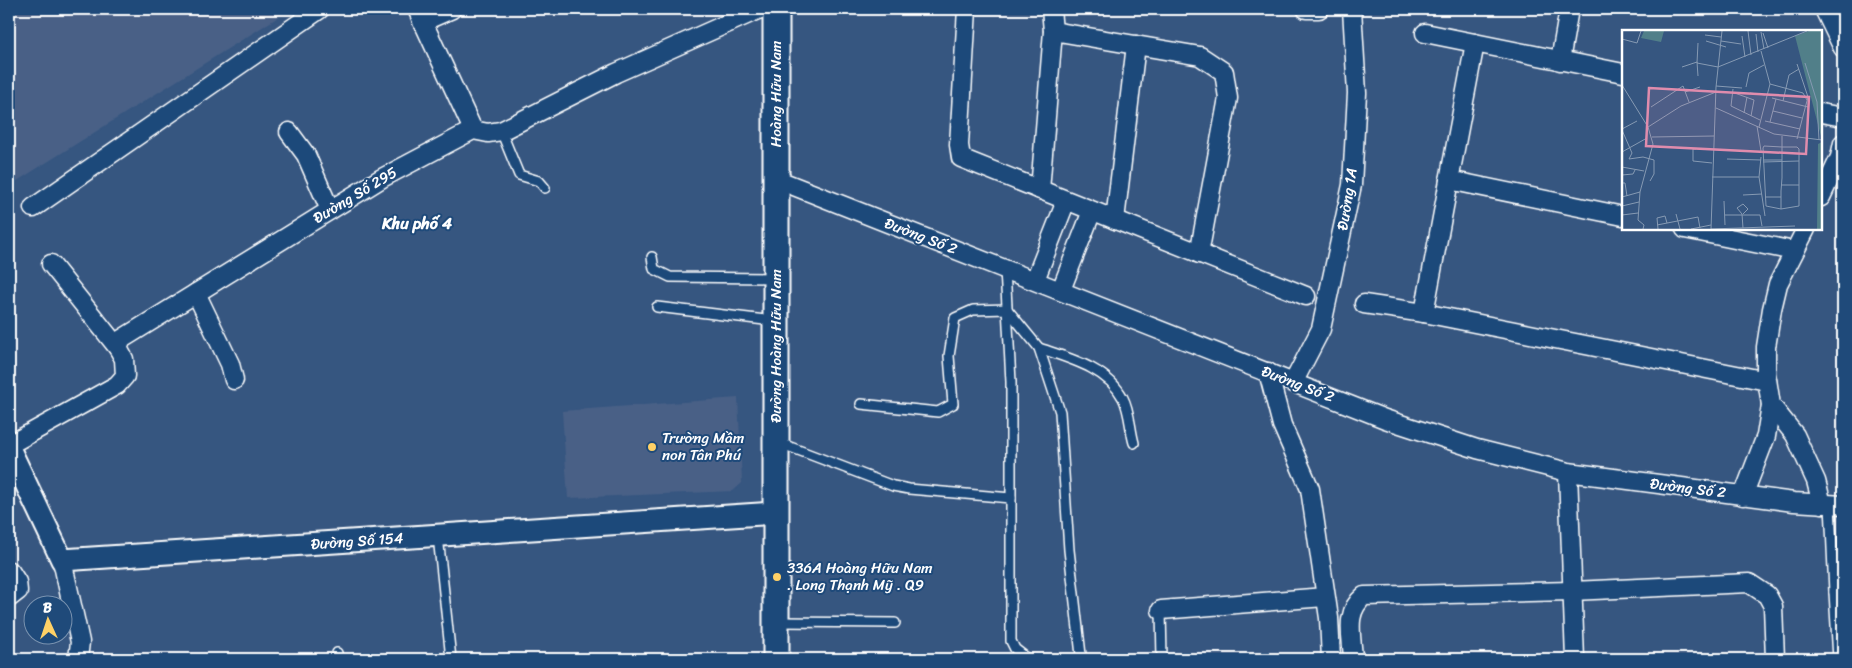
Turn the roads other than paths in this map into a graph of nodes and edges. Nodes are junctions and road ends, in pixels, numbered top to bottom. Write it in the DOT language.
graph roads {
  1 [pos="320,9"];
  2 [pos="452,9"];
  3 [pos="760,9"];
  4 [pos="776,9"];
  5 [pos="967,9"];
  6 [pos="1051,9"];
  7 [pos="1306,9"];
  8 [pos="1319,9"];
  9 [pos="1352,9"];
  10 [pos="1569,9"];
  11 [pos="1824,9"];
  12 [pos="420,15"];
  13 [pos="1054,31"];
  14 [pos="1425,33"];
  15 [pos="1475,43"];
  16 [pos="1136,45"];
  17 [pos="1843,48"];
  18 [pos="1560,60"];
  19 [pos="1622,73"];
  20 [pos="1822,113"];
  21 [pos="1843,117"];
  22 [pos="474,130"];
  23 [pos="501,131"];
  24 [pos="289,132"];
  25 [pos="1843,144"];
  26 [pos="776,179"];
  27 [pos="1449,180"];
  28 [pos="545,188"];
  29 [pos="1040,190"];
  30 [pos="1822,195"];
  31 [pos="1066,201"];
  32 [pos="33,208"];
  33 [pos="330,210"];
  34 [pos="1092,211"];
  35 [pos="1622,216"];
  36 [pos="1115,220"];
  37 [pos="1690,230"];
  38 [pos="1805,230"];
  39 [pos="1794,252"];
  40 [pos="1199,254"];
  41 [pos="652,257"];
  42 [pos="51,264"];
  43 [pos="1005,268"];
  44 [pos="776,278"];
  45 [pos="1035,280"];
  46 [pos="1061,290"];
  47 [pos="196,293"];
  48 [pos="1306,296"];
  49 [pos="1364,304"];
  50 [pos="657,307"];
  51 [pos="1007,309"];
  52 [pos="1424,313"];
  53 [pos="776,322"];
  54 [pos="118,348"];
  55 [pos="1039,348"];
  56 [pos="1268,372"];
  57 [pos="234,380"];
  58 [pos="1294,381"];
  59 [pos="1768,381"];
  60 [pos="862,404"];
  61 [pos="1771,405"];
  62 [pos="776,442"];
  63 [pos="1134,443"];
  64 [pos="9,446"];
  65 [pos="1568,472"];
  66 [pos="1743,496"];
  67 [pos="1011,498"];
  68 [pos="1832,504"];
  69 [pos="776,513"];
  70 [pos="438,535"];
  71 [pos="62,560"];
  72 [pos="10,571"];
  73 [pos="1572,591"];
  74 [pos="1834,592"];
  75 [pos="1843,592"];
  76 [pos="1325,597"];
  77 [pos="9,598"];
  78 [pos="1161,610"];
  79 [pos="776,622"];
  80 [pos="895,623"];
  81 [pos="1081,655"];
  82 [pos="78,659"];
  83 [pos="451,659"];
  84 [pos="776,659"];
  85 [pos="1028,659"];
  86 [pos="1162,659"];
  87 [pos="1331,659"];
  88 [pos="1353,659"];
  89 [pos="1575,659"];
  90 [pos="1775,659"];
  91 [pos="1838,659"];
  1 -- 32 [label="street"];
  2 -- 12 [label="street"];
  3 -- 23 [label="street"];
  4 -- 26 [label="main road, Hoàng Hữu Nam"];
  5 -- 29 [label="street"];
  6 -- 13 [label="street"];
  7 -- 8 [label="street"];
  9 -- 58 [label="street, Đường 1A"];
  10 -- 18 [label="street"];
  11 -- 17 [label="street"];
  12 -- 22 [label="street"];
  13 -- 16 [label="street"];
  13 -- 29 [label="street"];
  14 -- 15 [label="street"];
  15 -- 18 [label="street"];
  15 -- 27 [label="street"];
  16 -- 36 [label="street"];
  16 -- 40 [label="street"];
  18 -- 19 [label="street"];
  20 -- 21 [label="street"];
  22 -- 23 [label="street"];
  22 -- 33 [label="street, Đường Số 295"];
  23 -- 28 [label="lane"];
  24 -- 33 [label="street"];
  25 -- 30 [label="street"];
  26 -- 43 [label="street, Đường Số 2"];
  26 -- 44 [label="main road, Đường Hoàng Hữu Nam"];
  27 -- 35 [label="street"];
  27 -- 52 [label="street"];
  29 -- 31 [label="street"];
  31 -- 34 [label="street"];
  31 -- 45 [label="street"];
  33 -- 47 [label="street, Đường Số 295"];
  34 -- 36 [label="street"];
  34 -- 46 [label="street"];
  36 -- 40 [label="street"];
  37 -- 39 [label="street"];
  38 -- 39 [label="street"];
  39 -- 59 [label="street"];
  40 -- 48 [label="street"];
  41 -- 44 [label="lane"];
  42 -- 54 [label="street"];
  43 -- 45 [label="street, Đường Số 2"];
  43 -- 51 [label="lane"];
  44 -- 53 [label="main road, Đường Hoàng Hữu Nam"];
  45 -- 46 [label="street, Đường Số 2"];
  46 -- 56 [label="street, Đường Số 2"];
  47 -- 54 [label="street, Đường Số 295"];
  47 -- 57 [label="street"];
  49 -- 52 [label="street"];
  50 -- 53 [label="lane"];
  51 -- 55 [label="lane"];
  51 -- 60 [label="lane"];
  51 -- 67 [label="lane"];
  52 -- 59 [label="street"];
  53 -- 62 [label="main road, Đường Hoàng Hữu Nam"];
  54 -- 64 [label="street"];
  55 -- 63 [label="lane"];
  55 -- 81 [label="lane"];
  56 -- 58 [label="street, Đường Số 2"];
  56 -- 76 [label="street"];
  58 -- 65 [label="street, Đường Số 2"];
  59 -- 61 [label="street"];
  61 -- 66 [label="street"];
  61 -- 68 [label="street"];
  62 -- 67 [label="lane"];
  62 -- 69 [label="main road, Đường Hoàng Hữu Nam"];
  64 -- 71 [label="street"];
  65 -- 66 [label="street, Đường Số 2"];
  65 -- 73 [label="street"];
  66 -- 68 [label="street, Đường Số 2"];
  67 -- 85 [label="lane"];
  68 -- 74 [label="lane"];
  69 -- 70 [label="street, Đường Số 154"];
  69 -- 79 [label="main road"];
  70 -- 71 [label="street, Đường Số 154"];
  70 -- 83 [label="lane"];
  71 -- 82 [label="street"];
  72 -- 77 [label="street"];
  73 -- 88 [label="street"];
  73 -- 89 [label="street"];
  73 -- 90 [label="street"];
  74 -- 75 [label="lane"];
  74 -- 91 [label="lane"];
  76 -- 78 [label="street"];
  76 -- 87 [label="street"];
  78 -- 86 [label="lane"];
  79 -- 80 [label="lane"];
  79 -- 84 [label="main road"];
}
